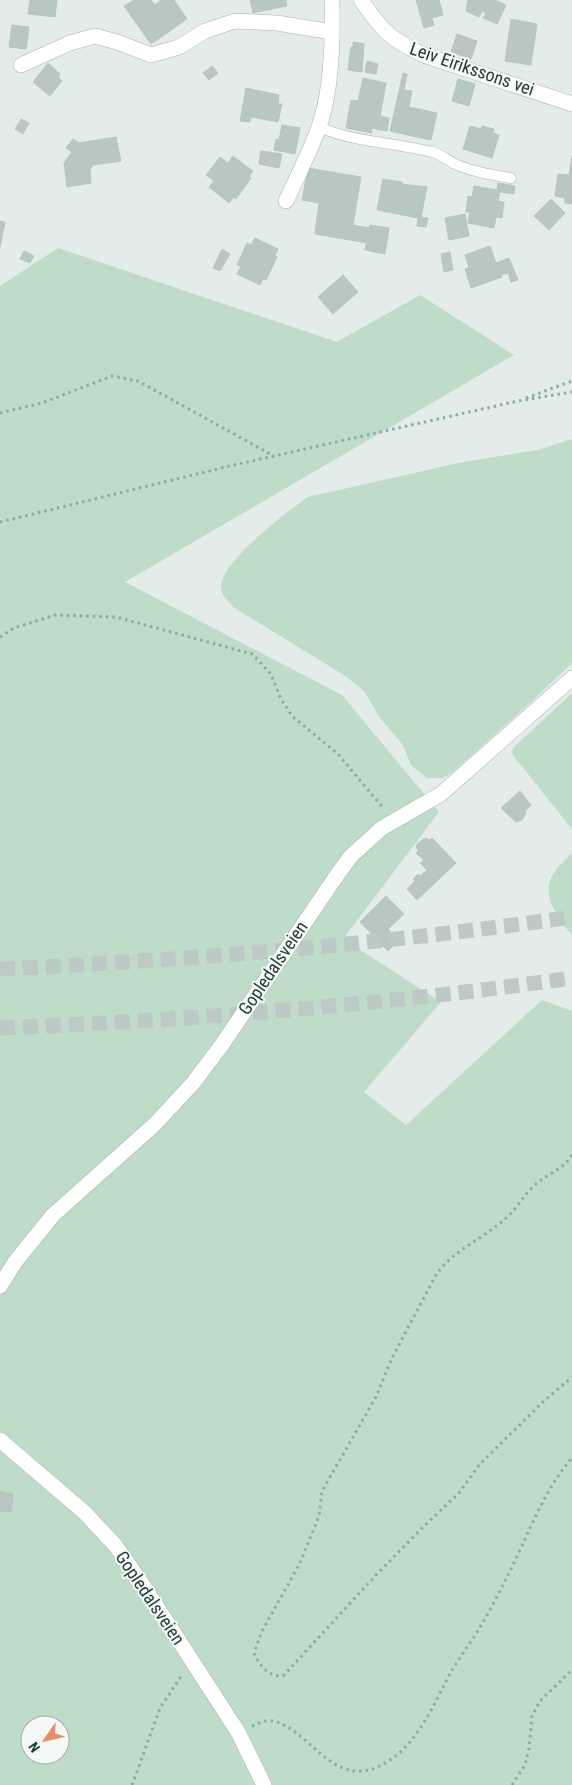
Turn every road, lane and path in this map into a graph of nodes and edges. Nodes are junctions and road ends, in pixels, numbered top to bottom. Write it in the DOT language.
graph roads {
  1 [pos="332,0"];
  2 [pos="361,0"];
  3 [pos="332,32"];
  4 [pos="20,65"];
  5 [pos="572,104"];
  6 [pos="319,127"];
  7 [pos="511,178"];
  8 [pos="286,202"];
  9 [pos="572,381"];
  10 [pos="572,392"];
  11 [pos="518,401"];
  12 [pos="0,413"];
  13 [pos="274,456"];
  14 [pos="0,522"];
  15 [pos="0,637"];
  16 [pos="572,678"];
  17 [pos="394,821"];
  18 [pos="572,1156"];
  19 [pos="0,1286"];
  20 [pos="572,1377"];
  21 [pos="0,1440"];
  22 [pos="572,1458"];
  23 [pos="192,1662"];
  24 [pos="572,1670"];
  25 [pos="238,1732"];
  26 [pos="132,1785"];
  27 [pos="264,1785"];
  28 [pos="512,1785"];
  1 -- 3 [label="street"];
  2 -- 5 [label="street, Leiv Eirikssons vei"];
  3 -- 4 [label="street"];
  3 -- 6 [label="street"];
  6 -- 7 [label="lane"];
  6 -- 8 [label="street"];
  9 -- 11 [label="path"];
  10 -- 11 [label="path"];
  11 -- 13 [label="path"];
  12 -- 13 [label="path"];
  13 -- 14 [label="path"];
  15 -- 17 [label="path"];
  16 -- 17 [label="street, Gopledalsveien"];
  17 -- 19 [label="street, Gopledalsveien"];
  18 -- 20 [label="path"];
  21 -- 23 [label="street, Gopledalsveien"];
  22 -- 25 [label="path"];
  23 -- 25 [label="street, Gopledalsveien"];
  23 -- 26 [label="path"];
  24 -- 28 [label="path"];
  25 -- 27 [label="street, Gopledalsveien"];
}
